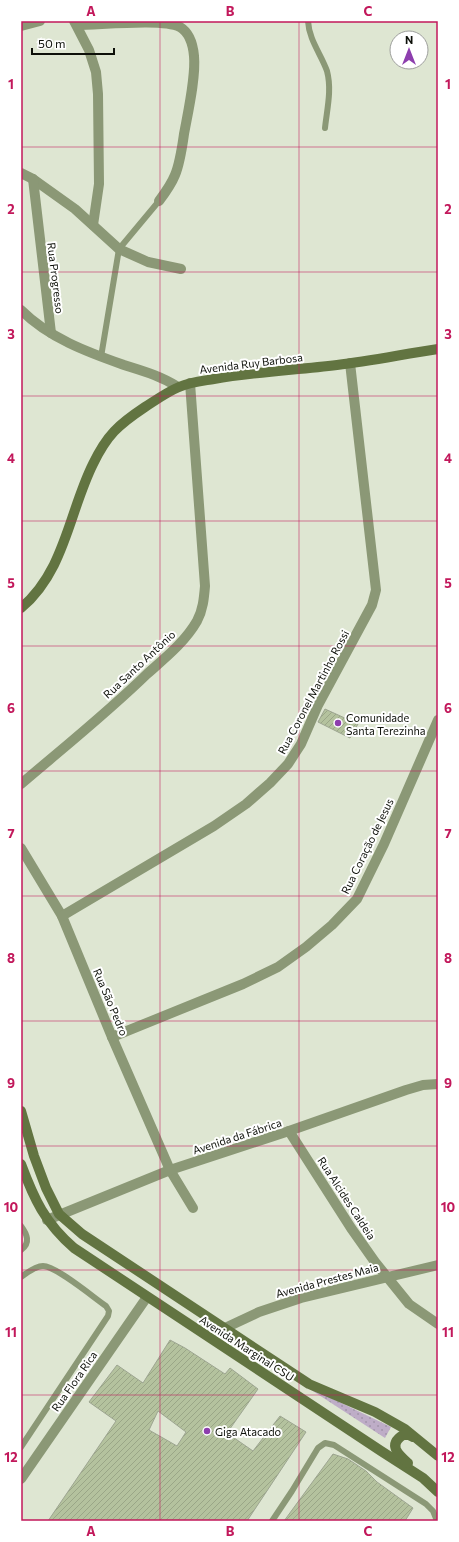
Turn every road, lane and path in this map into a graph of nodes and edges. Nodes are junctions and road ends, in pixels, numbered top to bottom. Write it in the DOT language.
graph roads {
  1 [pos="40,21"];
  2 [pos="308,21"];
  3 [pos="127,22"];
  4 [pos="76,23"];
  5 [pos="21,26"];
  6 [pos="325,128"];
  7 [pos="21,173"];
  8 [pos="33,179"];
  9 [pos="159,201"];
  10 [pos="93,225"];
  11 [pos="119,249"];
  12 [pos="181,269"];
  13 [pos="21,310"];
  14 [pos="51,333"];
  15 [pos="438,349"];
  16 [pos="100,357"];
  17 [pos="350,363"];
  18 [pos="190,383"];
  19 [pos="178,387"];
  20 [pos="21,608"];
  21 [pos="438,720"];
  22 [pos="21,784"];
  23 [pos="21,848"];
  24 [pos="62,916"];
  25 [pos="112,1037"];
  26 [pos="438,1084"];
  27 [pos="21,1111"];
  28 [pos="289,1131"];
  29 [pos="21,1164"];
  30 [pos="170,1170"];
  31 [pos="193,1208"];
  32 [pos="59,1214"];
  33 [pos="47,1220"];
  34 [pos="21,1226"];
  35 [pos="21,1250"];
  36 [pos="438,1264"];
  37 [pos="388,1276"];
  38 [pos="21,1277"];
  39 [pos="147,1297"];
  40 [pos="438,1324"];
  41 [pos="225,1328"];
  42 [pos="417,1439"];
  43 [pos="21,1447"];
  44 [pos="438,1456"];
  45 [pos="423,1478"];
  46 [pos="21,1479"];
  47 [pos="438,1492"];
  48 [pos="272,1521"];
  49 [pos="437,1521"];
  1 -- 5 [label="street"];
  2 -- 6 [label="lane"];
  3 -- 4 [label="street"];
  3 -- 9 [label="street"];
  4 -- 10 [label="street"];
  7 -- 8 [label="street"];
  8 -- 10 [label="street"];
  8 -- 14 [label="street, Rua Progresso"];
  9 -- 11 [label="lane"];
  10 -- 11 [label="street"];
  11 -- 12 [label="street"];
  11 -- 16 [label="lane"];
  13 -- 14 [label="street"];
  14 -- 16 [label="street"];
  15 -- 17 [label="main road, Avenida Ruy Barbosa"];
  16 -- 19 [label="street"];
  17 -- 18 [label="main road, Avenida Ruy Barbosa"];
  17 -- 24 [label="street, Rua Coronel Martinho Rossi"];
  18 -- 19 [label="main road, Avenida Ruy Barbosa"];
  18 -- 22 [label="street, Rua Santo Antônio"];
  19 -- 20 [label="main road, Avenida Ruy Barbosa"];
  21 -- 25 [label="street, Rua Coração de Jesus"];
  23 -- 24 [label="street, Rua São Pedro"];
  24 -- 25 [label="street, Rua São Pedro"];
  25 -- 30 [label="street, Rua São Pedro"];
  26 -- 28 [label="street, Avenida da Fábrica"];
  27 -- 32 [label="main road"];
  28 -- 30 [label="street, Avenida da Fábrica"];
  28 -- 37 [label="street, Rua Alcides Caldeia"];
  29 -- 33 [label="main road, Avenida Marginal CSU"];
  30 -- 31 [label="street, Rua São Pedro"];
  30 -- 32 [label="street, Avenida da Fábrica"];
  32 -- 33 [label="street, Avenida da Fábrica"];
  32 -- 41 [label="main road, Avenida Marginal CSU"];
  33 -- 39 [label="main road, Avenida Marginal CSU"];
  34 -- 35 [label="lane"];
  36 -- 37 [label="street, Avenida Prestes Maia"];
  37 -- 40 [label="street, Rua Alcides Caldeia"];
  37 -- 41 [label="street, Avenida Prestes Maia"];
  38 -- 43 [label="lane"];
  39 -- 45 [label="main road, Avenida Marginal CSU"];
  39 -- 46 [label="street, Rua Flora Rica"];
  41 -- 42 [label="main road, Avenida Marginal CSU"];
  42 -- 44 [label="main road, Avenida Marginal CSU"];
  42 -- 45 [label="main road"];
  45 -- 47 [label="main road, Avenida Marginal CSU"];
  48 -- 49 [label="lane"];
}
